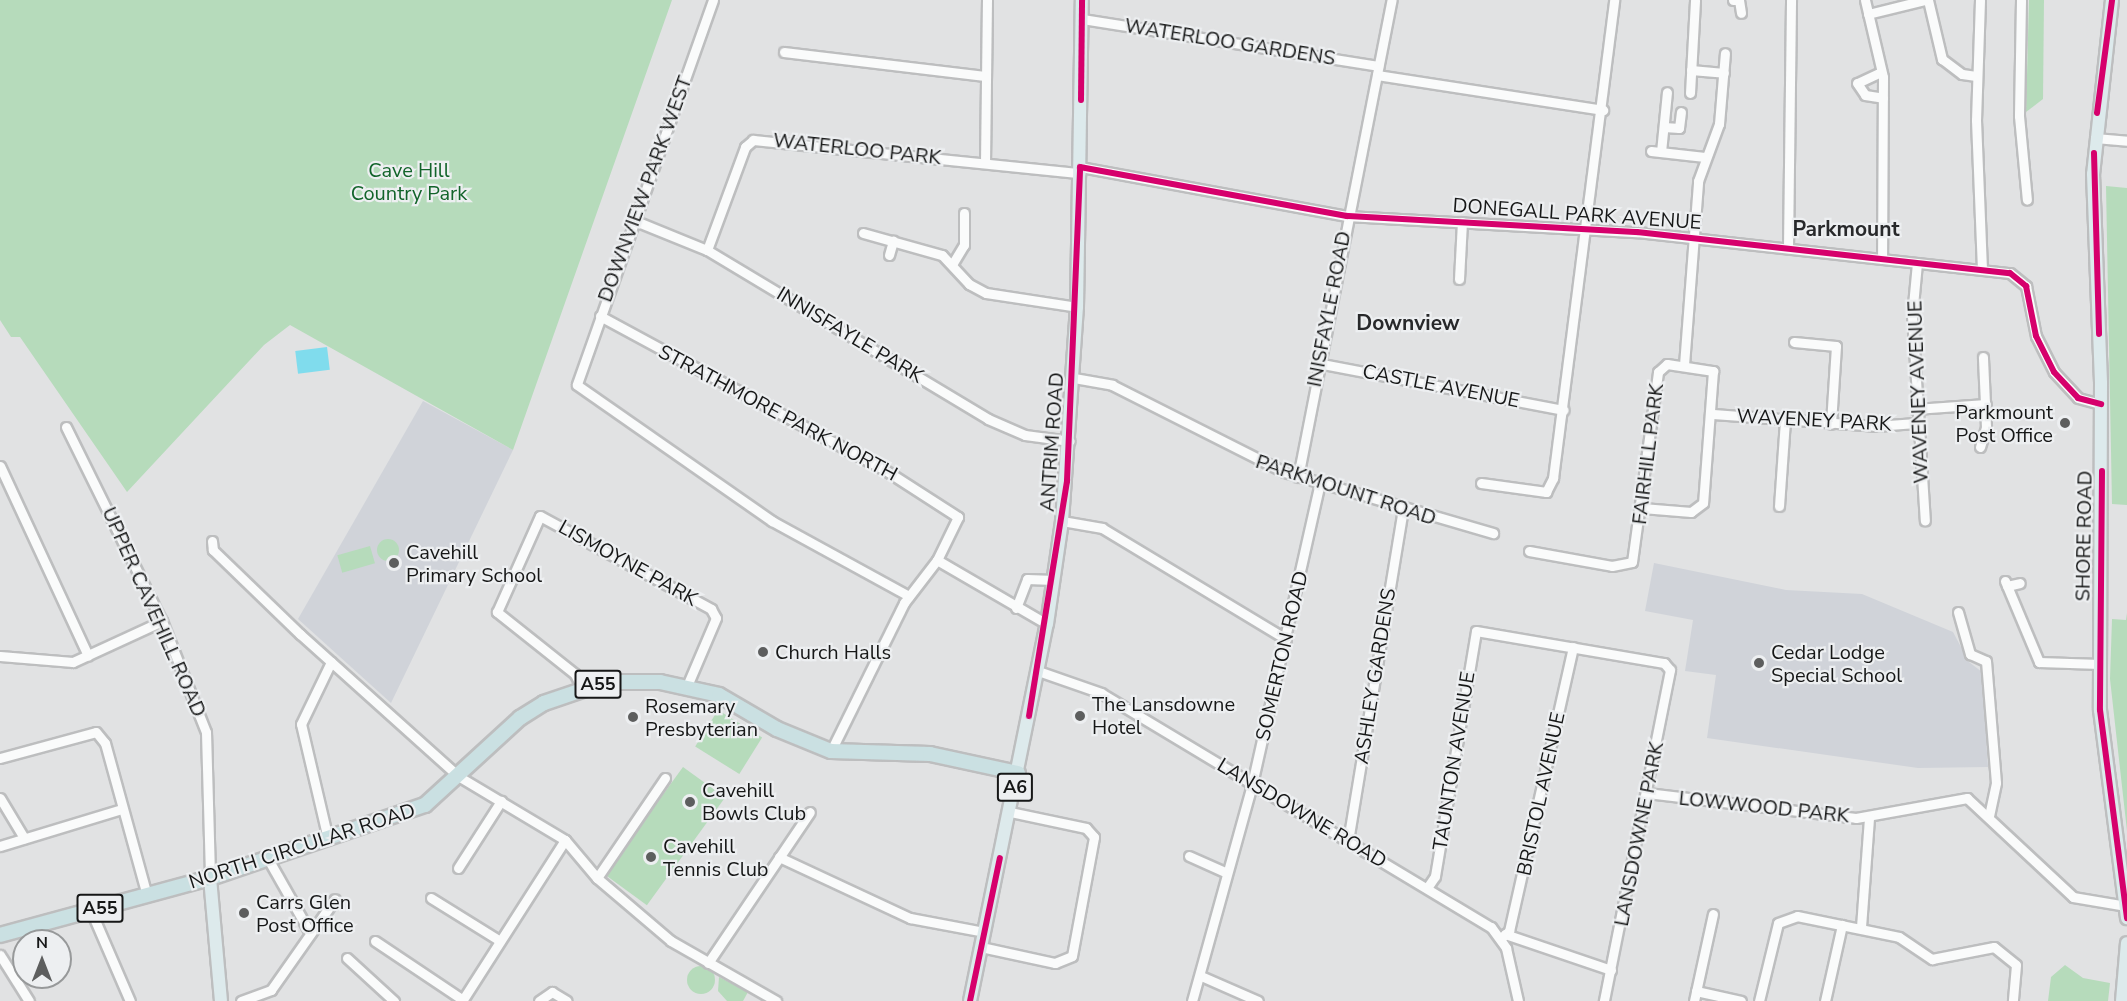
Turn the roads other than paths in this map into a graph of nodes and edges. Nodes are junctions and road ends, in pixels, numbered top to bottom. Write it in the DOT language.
graph roads {
  1 [pos="713,0"];
  2 [pos="987,0"];
  3 [pos="1082,0"];
  4 [pos="1392,0"];
  5 [pos="1614,0"];
  6 [pos="1695,0"];
  7 [pos="1733,0"];
  8 [pos="1791,0"];
  9 [pos="1865,0"];
  10 [pos="1927,0"];
  11 [pos="1980,0"];
  12 [pos="2021,0"];
  13 [pos="2112,0"];
  14 [pos="1741,13"];
  15 [pos="1869,14"];
  16 [pos="1082,19"];
  17 [pos="784,52"];
  18 [pos="1725,53"];
  19 [pos="1378,70"];
  20 [pos="1691,70"];
  21 [pos="1881,72"];
  22 [pos="1724,73"];
  23 [pos="985,76"];
  24 [pos="1976,76"];
  25 [pos="1667,92"];
  26 [pos="1690,93"];
  27 [pos="1882,98"];
  28 [pos="1603,110"];
  29 [pos="1681,112"];
  30 [pos="1664,127"];
  31 [pos="2095,138"];
  32 [pos="2127,141"];
  33 [pos="1651,151"];
  34 [pos="1661,152"];
  35 [pos="1705,157"];
  36 [pos="985,163"];
  37 [pos="1080,170"];
  38 [pos="2027,200"];
  39 [pos="964,213"];
  40 [pos="1347,216"];
  41 [pos="633,220"];
  42 [pos="1462,222"];
  43 [pos="1587,230"];
  44 [pos="863,233"];
  45 [pos="1696,238"];
  46 [pos="893,241"];
  47 [pos="1788,248"];
  48 [pos="707,250"];
  49 [pos="889,255"];
  50 [pos="1882,259"];
  51 [pos="953,263"];
  52 [pos="1917,263"];
  53 [pos="1982,269"];
  54 [pos="1459,279"];
  55 [pos="1077,307"];
  56 [pos="600,316"];
  57 [pos="1794,342"];
  58 [pos="1983,357"];
  59 [pos="1317,363"];
  60 [pos="1684,365"];
  61 [pos="1074,378"];
  62 [pos="1986,404"];
  63 [pos="2101,404"];
  64 [pos="1916,408"];
  65 [pos="1564,410"];
  66 [pos="1713,414"];
  67 [pos="1785,421"];
  68 [pos="1916,423"];
  69 [pos="1831,424"];
  70 [pos="66,427"];
  71 [pos="1070,441"];
  72 [pos="1980,447"];
  73 [pos="0,466"];
  74 [pos="1298,477"];
  75 [pos="1320,483"];
  76 [pos="1481,483"];
  77 [pos="1779,506"];
  78 [pos="1642,508"];
  79 [pos="1403,510"];
  80 [pos="1062,520"];
  81 [pos="1925,521"];
  82 [pos="1493,533"];
  83 [pos="213,541"];
  84 [pos="1529,550"];
  85 [pos="937,561"];
  86 [pos="1054,579"];
  87 [pos="2020,583"];
  88 [pos="906,600"];
  89 [pos="1016,608"];
  90 [pos="1958,612"];
  91 [pos="162,621"];
  92 [pos="1047,624"];
  93 [pos="1286,639"];
  94 [pos="1573,647"];
  95 [pos="0,656"];
  96 [pos="88,656"];
  97 [pos="331,662"];
  98 [pos="2100,664"];
  99 [pos="1038,671"];
  100 [pos="687,686"];
  101 [pos="582,688"];
  102 [pos="831,750"];
  103 [pos="0,758"];
  104 [pos="1018,773"];
  105 [pos="458,776"];
  106 [pos="665,778"];
  107 [pos="1252,784"];
  108 [pos="1647,793"];
  109 [pos="0,798"];
  110 [pos="501,801"];
  111 [pos="122,809"];
  112 [pos="810,812"];
  113 [pos="1010,812"];
  114 [pos="1989,815"];
  115 [pos="1869,817"];
  116 [pos="24,838"];
  117 [pos="328,839"];
  118 [pos="565,840"];
  119 [pos="1348,841"];
  120 [pos="0,846"];
  121 [pos="1189,856"];
  122 [pos="779,857"];
  123 [pos="268,859"];
  124 [pos="458,868"];
  125 [pos="1225,872"];
  126 [pos="210,878"];
  127 [pos="597,879"];
  128 [pos="1427,888"];
  129 [pos="147,895"];
  130 [pos="431,898"];
  131 [pos="335,899"];
  132 [pos="2126,906"];
  133 [pos="90,910"];
  134 [pos="1713,914"];
  135 [pos="2127,918"];
  136 [pos="1842,925"];
  137 [pos="1861,927"];
  138 [pos="310,933"];
  139 [pos="984,933"];
  140 [pos="0,935"];
  141 [pos="1503,936"];
  142 [pos="375,941"];
  143 [pos="501,941"];
  144 [pos="2127,943"];
  145 [pos="981,948"];
  146 [pos="0,955"];
  147 [pos="347,958"];
  148 [pos="708,963"];
  149 [pos="1611,970"];
  150 [pos="1201,976"];
  151 [pos="1696,991"];
  152 [pos="761,992"];
  153 [pos="29,1001"];
  154 [pos="130,1001"];
  155 [pos="221,1001"];
  156 [pos="241,1001"];
  157 [pos="394,1001"];
  158 [pos="463,1001"];
  159 [pos="539,1001"];
  160 [pos="567,1001"];
  161 [pos="755,1001"];
  162 [pos="776,1001"];
  163 [pos="970,1001"];
  164 [pos="1192,1001"];
  165 [pos="1258,1001"];
  166 [pos="1518,1001"];
  167 [pos="1604,1001"];
  168 [pos="1694,1001"];
  169 [pos="1741,1001"];
  170 [pos="1759,1001"];
  171 [pos="1825,1001"];
  172 [pos="2013,1001"];
  173 [pos="2122,1001"];
  1 -- 41 [label="street, DOWNVIEW PARK WEST"];
  2 -- 23 [label="street"];
  3 -- 16 [label="main road, ANTRIM ROAD / A6"];
  4 -- 19 [label="street, INISFAYLE ROAD"];
  5 -- 28 [label="street"];
  6 -- 20 [label="street"];
  7 -- 14 [label="street"];
  8 -- 47 [label="street"];
  9 -- 15 [label="street"];
  10 -- 15 [label="street"];
  10 -- 24 [label="street"];
  11 -- 24 [label="street"];
  12 -- 38 [label="street"];
  13 -- 31 [label="main road, SHORE ROAD"];
  15 -- 21 [label="street"];
  16 -- 19 [label="street, WATERLOO GARDENS"];
  16 -- 37 [label="main road, ANTRIM ROAD / A6"];
  17 -- 23 [label="street"];
  18 -- 22 [label="street, FAIRHILL PARK"];
  19 -- 28 [label="street, WATERLOO GARDENS"];
  19 -- 40 [label="street, INISFAYLE ROAD"];
  20 -- 22 [label="street"];
  20 -- 26 [label="street"];
  21 -- 27 [label="street"];
  21 -- 27 [label="street"];
  22 -- 35 [label="street, FAIRHILL PARK"];
  23 -- 36 [label="street"];
  24 -- 53 [label="street"];
  25 -- 30 [label="street"];
  27 -- 50 [label="street"];
  28 -- 43 [label="street"];
  29 -- 30 [label="street"];
  30 -- 34 [label="street"];
  31 -- 32 [label="street"];
  31 -- 63 [label="main road, SHORE ROAD"];
  33 -- 34 [label="street"];
  34 -- 35 [label="street"];
  35 -- 45 [label="street, FAIRHILL PARK"];
  36 -- 37 [label="street, WATERLOO PARK"];
  36 -- 48 [label="street, WATERLOO PARK"];
  37 -- 40 [label="street, DONEGALL PARK AVENUE"];
  37 -- 55 [label="main road, ANTRIM ROAD / A6"];
  39 -- 51 [label="street"];
  40 -- 42 [label="street, DONEGALL PARK AVENUE"];
  40 -- 59 [label="street, INISFAYLE ROAD"];
  41 -- 48 [label="street, INNISFAYLE PARK"];
  41 -- 56 [label="street, DOWNVIEW PARK WEST"];
  42 -- 43 [label="street, DONEGALL PARK AVENUE"];
  42 -- 54 [label="street"];
  43 -- 45 [label="street, DONEGALL PARK AVENUE"];
  43 -- 65 [label="street"];
  44 -- 46 [label="street"];
  45 -- 47 [label="street, DONEGALL PARK AVENUE"];
  45 -- 60 [label="street, FAIRHILL PARK"];
  46 -- 49 [label="street"];
  46 -- 51 [label="street"];
  47 -- 50 [label="street, DONEGALL PARK AVENUE"];
  48 -- 71 [label="street, INNISFAYLE PARK"];
  50 -- 52 [label="street, DONEGALL PARK AVENUE"];
  51 -- 55 [label="street"];
  52 -- 53 [label="street, DONEGALL PARK AVENUE"];
  52 -- 64 [label="street, WAVENEY AVENUE"];
  53 -- 63 [label="street, DONEGALL PARK AVENUE"];
  55 -- 61 [label="main road, ANTRIM ROAD / A6"];
  56 -- 85 [label="street, STRATHMORE PARK NORTH"];
  56 -- 88 [label="street, DOWNVIEW PARK WEST"];
  57 -- 69 [label="street"];
  58 -- 62 [label="street"];
  59 -- 65 [label="street, CASTLE AVENUE"];
  59 -- 74 [label="street, INISFAYLE ROAD"];
  60 -- 66 [label="street"];
  60 -- 78 [label="street, FAIRHILL PARK"];
  61 -- 71 [label="main road, ANTRIM ROAD / A6"];
  61 -- 74 [label="street, PARKMOUNT ROAD"];
  62 -- 64 [label="street"];
  62 -- 72 [label="street"];
  63 -- 98 [label="main road, SHORE ROAD"];
  64 -- 68 [label="street, WAVENEY AVENUE"];
  65 -- 76 [label="street"];
  66 -- 67 [label="street, WAVENEY PARK"];
  66 -- 78 [label="street"];
  67 -- 69 [label="street, WAVENEY PARK"];
  67 -- 77 [label="street"];
  68 -- 69 [label="street, WAVENEY PARK"];
  68 -- 81 [label="street, WAVENEY AVENUE"];
  70 -- 91 [label="street, UPPER CAVEHILL ROAD"];
  71 -- 80 [label="main road, ANTRIM ROAD / A6"];
  73 -- 96 [label="street"];
  74 -- 75 [label="street, PARKMOUNT ROAD"];
  75 -- 79 [label="street, PARKMOUNT ROAD"];
  75 -- 93 [label="street, SOMERTON ROAD"];
  78 -- 84 [label="street, FAIRHILL PARK"];
  79 -- 82 [label="street, PARKMOUNT ROAD"];
  79 -- 119 [label="street, ASHLEY GARDENS"];
  80 -- 86 [label="main road, ANTRIM ROAD / A6"];
  80 -- 93 [label="street"];
  83 -- 97 [label="street"];
  85 -- 88 [label="street"];
  85 -- 89 [label="street"];
  86 -- 89 [label="street"];
  86 -- 92 [label="main road, ANTRIM ROAD / A6"];
  87 -- 98 [label="street"];
  88 -- 102 [label="street"];
  89 -- 92 [label="street"];
  90 -- 114 [label="street"];
  91 -- 96 [label="street"];
  91 -- 126 [label="street, UPPER CAVEHILL ROAD"];
  92 -- 99 [label="main road, ANTRIM ROAD / A6"];
  93 -- 107 [label="street, SOMERTON ROAD"];
  94 -- 108 [label="street, LANSDOWNE PARK"];
  94 -- 128 [label="street, TAUNTON AVENUE"];
  94 -- 141 [label="street, BRISTOL AVENUE"];
  95 -- 96 [label="street"];
  97 -- 105 [label="street"];
  97 -- 117 [label="street"];
  98 -- 132 [label="main road, SHORE ROAD"];
  99 -- 104 [label="main road, ANTRIM ROAD / A6"];
  99 -- 107 [label="street, LANSDOWNE ROAD"];
  100 -- 101 [label="highway, NORTH CIRCULAR ROAD / A55"];
  100 -- 101 [label="street, LISMOYNE PARK"];
  100 -- 102 [label="highway, NORTH CIRCULAR ROAD / A55"];
  101 -- 105 [label="highway, NORTH CIRCULAR ROAD / A55"];
  102 -- 104 [label="highway, NORTH CIRCULAR ROAD / A55"];
  103 -- 111 [label="street"];
  104 -- 113 [label="main road, ANTRIM ROAD / A6"];
  105 -- 110 [label="street"];
  105 -- 117 [label="highway, NORTH CIRCULAR ROAD / A55"];
  106 -- 127 [label="street"];
  107 -- 119 [label="street, LANSDOWNE ROAD"];
  107 -- 125 [label="street, SOMERTON ROAD"];
  108 -- 115 [label="street, LOWWOOD PARK"];
  108 -- 149 [label="street, LANSDOWNE PARK"];
  109 -- 116 [label="street"];
  110 -- 118 [label="street"];
  110 -- 124 [label="street"];
  111 -- 116 [label="street"];
  111 -- 129 [label="street"];
  112 -- 122 [label="street"];
  113 -- 139 [label="main road, ANTRIM ROAD / A6"];
  113 -- 145 [label="street"];
  114 -- 115 [label="street, LOWWOOD PARK"];
  114 -- 132 [label="street, LOWWOOD PARK"];
  115 -- 137 [label="street"];
  116 -- 120 [label="street"];
  117 -- 123 [label="highway, NORTH CIRCULAR ROAD / A55"];
  118 -- 127 [label="street"];
  118 -- 143 [label="street"];
  119 -- 128 [label="street, LANSDOWNE ROAD"];
  121 -- 125 [label="street"];
  122 -- 139 [label="street"];
  122 -- 148 [label="street"];
  123 -- 126 [label="highway, NORTH CIRCULAR ROAD / A55"];
  123 -- 138 [label="street"];
  125 -- 150 [label="street, SOMERTON ROAD"];
  126 -- 129 [label="highway, NORTH CIRCULAR ROAD / A55"];
  126 -- 155 [label="main road"];
  127 -- 148 [label="street"];
  128 -- 141 [label="street, LANSDOWNE ROAD"];
  129 -- 133 [label="highway, NORTH CIRCULAR ROAD / A55"];
  130 -- 143 [label="street"];
  131 -- 138 [label="street"];
  132 -- 135 [label="main road, SHORE ROAD"];
  133 -- 140 [label="highway, NORTH CIRCULAR ROAD / A55"];
  133 -- 154 [label="street"];
  134 -- 151 [label="street"];
  136 -- 137 [label="street"];
  136 -- 170 [label="street"];
  136 -- 171 [label="street"];
  137 -- 172 [label="street"];
  138 -- 156 [label="street"];
  139 -- 145 [label="main road, ANTRIM ROAD / A6"];
  141 -- 149 [label="street, LANSDOWNE ROAD"];
  141 -- 166 [label="street"];
  142 -- 158 [label="street"];
  143 -- 158 [label="street"];
  144 -- 173 [label="main road"];
  145 -- 163 [label="main road, ANTRIM ROAD / A6"];
  146 -- 153 [label="street"];
  147 -- 157 [label="street"];
  148 -- 152 [label="street"];
  149 -- 167 [label="street, LANSDOWNE PARK"];
  150 -- 164 [label="street, SOMERTON ROAD"];
  150 -- 165 [label="street"];
  151 -- 168 [label="street"];
  151 -- 169 [label="street"];
  152 -- 161 [label="street"];
  152 -- 162 [label="street"];
  159 -- 160 [label="street"];
}
